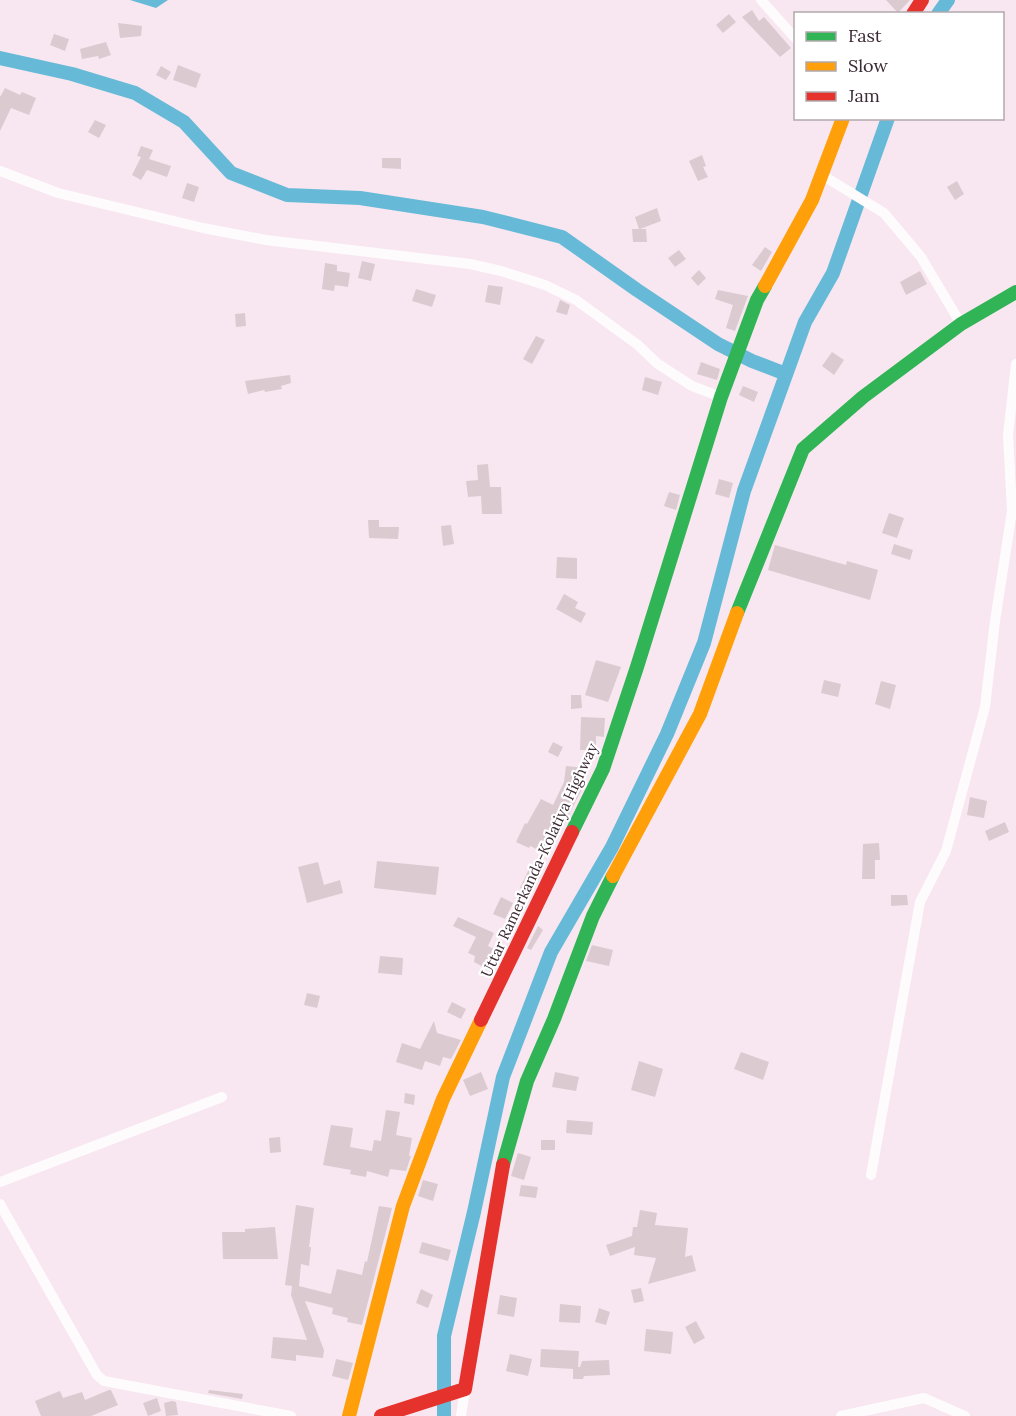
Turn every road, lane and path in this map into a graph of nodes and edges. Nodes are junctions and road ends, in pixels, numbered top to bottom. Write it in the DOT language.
graph roads {
  1 [pos="761,0"];
  2 [pos="794,38"];
  3 [pos="842,120"];
  4 [pos="0,171"];
  5 [pos="822,175"];
  6 [pos="1016,292"];
  7 [pos="961,324"];
  8 [pos="1016,364"];
  9 [pos="723,392"];
  10 [pos="222,1097"];
  11 [pos="871,1175"];
  12 [pos="0,1182"];
  13 [pos="0,1204"];
  14 [pos="461,1391"];
  15 [pos="291,1416"];
  16 [pos="349,1416"];
  17 [pos="381,1416"];
  18 [pos="461,1416"];
  19 [pos="841,1416"];
  20 [pos="965,1416"];
  1 -- 2 [label="street"];
  3 -- 5 [label="street, Uttar Ramerkanda-Kolatiya Highway"];
  4 -- 9 [label="street"];
  5 -- 7 [label="street"];
  5 -- 9 [label="street, Uttar Ramerkanda-Kolatiya Highway"];
  6 -- 7 [label="street"];
  7 -- 14 [label="street"];
  8 -- 11 [label="street"];
  9 -- 16 [label="street, Uttar Ramerkanda-Kolatiya Highway"];
  10 -- 12 [label="street"];
  13 -- 15 [label="street"];
  14 -- 17 [label="street"];
  14 -- 18 [label="street"];
  19 -- 20 [label="street"];
}
